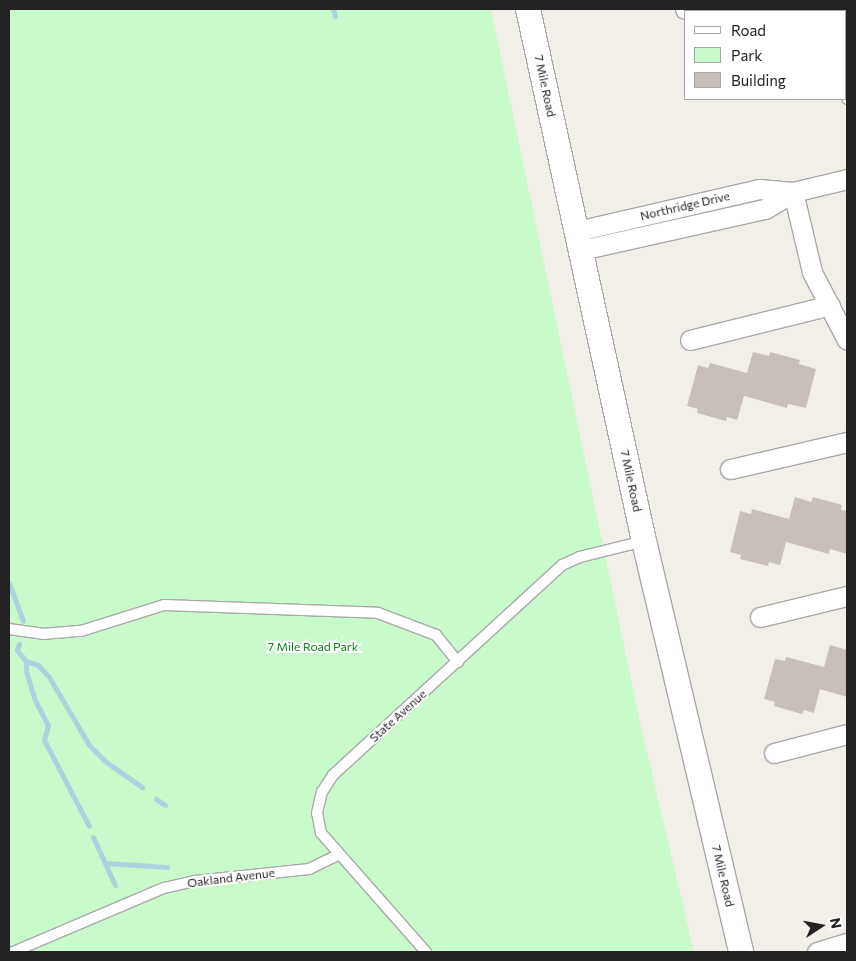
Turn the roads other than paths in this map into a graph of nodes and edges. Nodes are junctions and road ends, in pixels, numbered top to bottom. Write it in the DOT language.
graph roads {
  1 [pos="528,9"];
  2 [pos="685,9"];
  3 [pos="719,9"];
  4 [pos="847,179"];
  5 [pos="793,192"];
  6 [pos="579,241"];
  7 [pos="830,305"];
  8 [pos="690,340"];
  9 [pos="847,340"];
  10 [pos="847,442"];
  11 [pos="730,469"];
  12 [pos="644,541"];
  13 [pos="847,596"];
  14 [pos="760,617"];
  15 [pos="9,629"];
  16 [pos="458,662"];
  17 [pos="847,734"];
  18 [pos="774,753"];
  19 [pos="338,855"];
  20 [pos="847,943"];
  21 [pos="13,952"];
  22 [pos="426,952"];
  23 [pos="741,952"];
  24 [pos="817,952"];
  1 -- 6 [label="street, 7 Mile Road"];
  2 -- 3 [label="street"];
  4 -- 5 [label="street, Northridge Drive"];
  5 -- 6 [label="street, Northridge Drive"];
  5 -- 7 [label="street"];
  6 -- 12 [label="street, 7 Mile Road"];
  7 -- 8 [label="street"];
  7 -- 9 [label="street"];
  10 -- 11 [label="street"];
  12 -- 16 [label="lane, State Avenue"];
  12 -- 23 [label="street, 7 Mile Road"];
  13 -- 14 [label="street"];
  15 -- 16 [label="lane"];
  16 -- 19 [label="lane, State Avenue"];
  17 -- 18 [label="street"];
  19 -- 21 [label="lane, Oakland Avenue"];
  19 -- 22 [label="lane, State Avenue"];
  20 -- 24 [label="street"];
}
